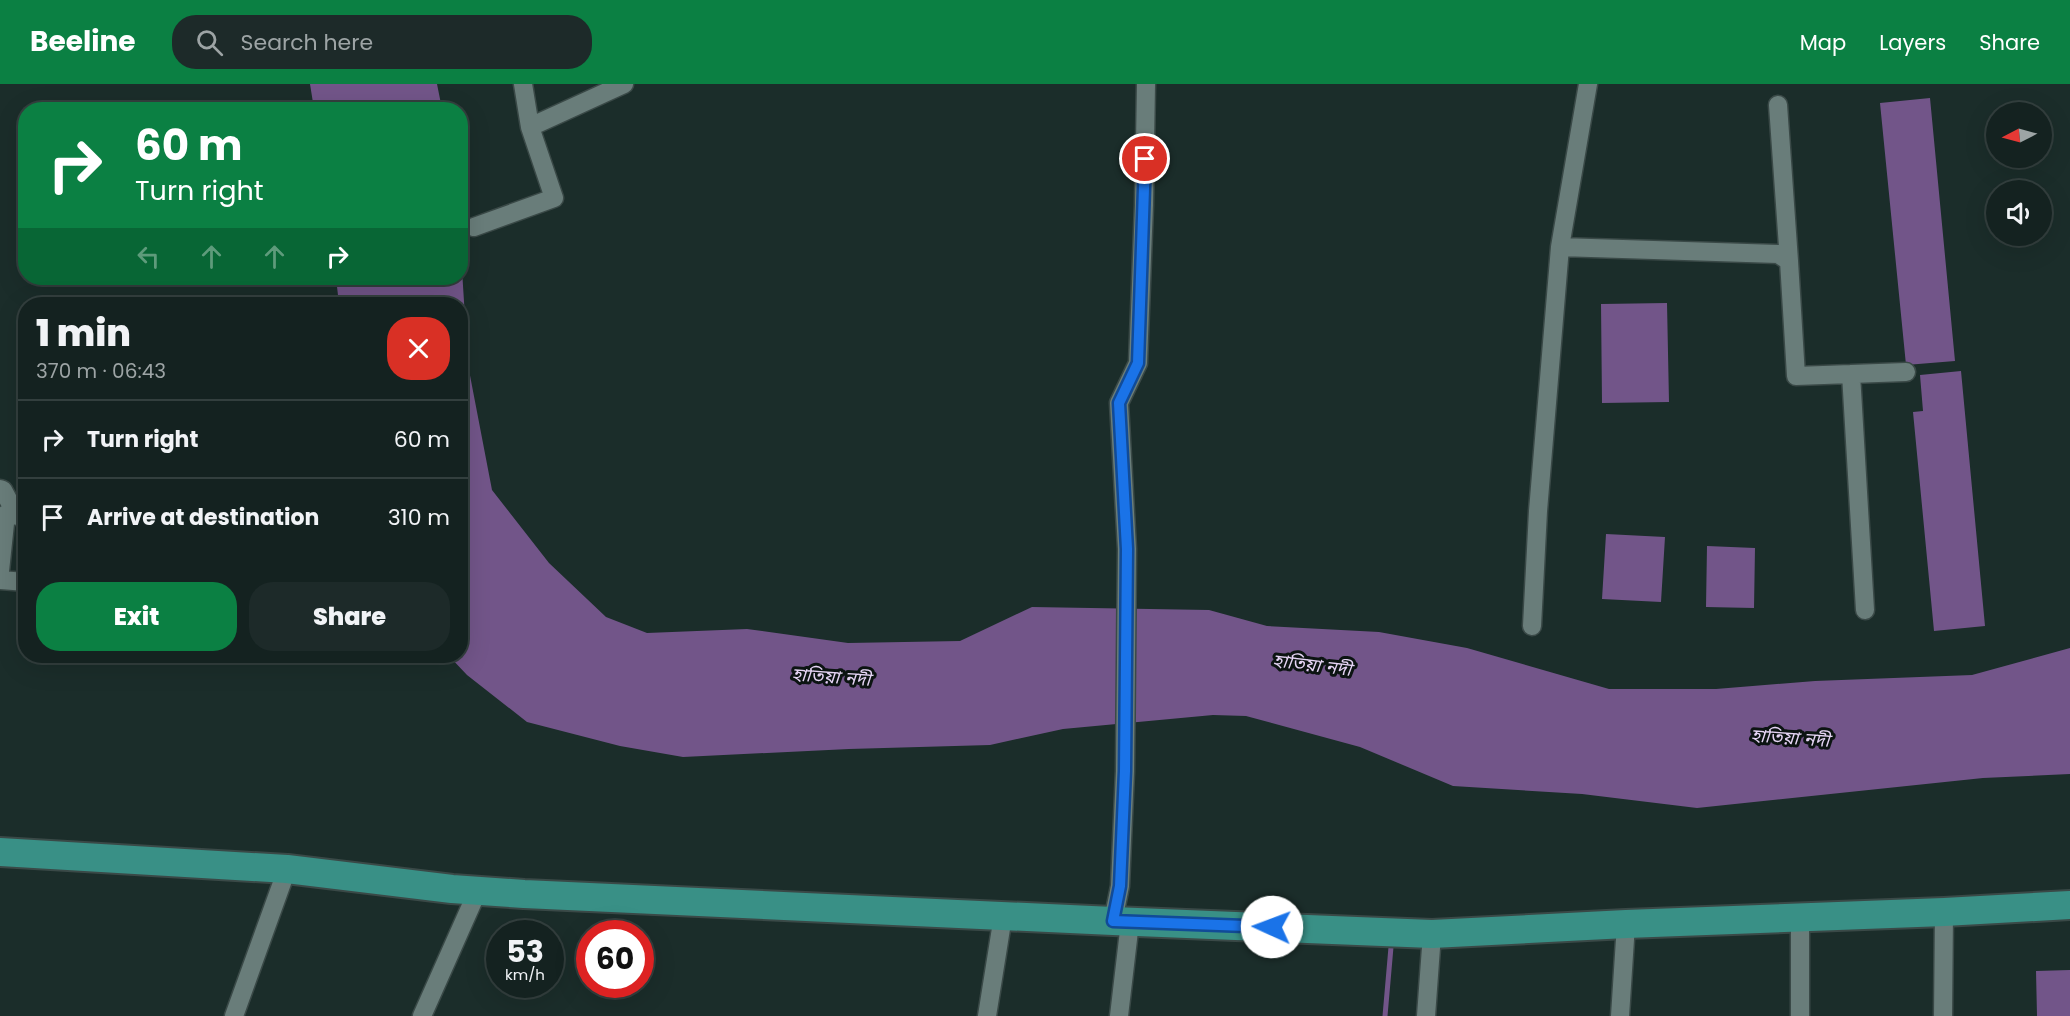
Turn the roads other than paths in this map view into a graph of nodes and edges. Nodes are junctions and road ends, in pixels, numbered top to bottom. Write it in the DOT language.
graph roads {
  1 [pos="523,84"];
  2 [pos="624,84"];
  3 [pos="1146,84"];
  4 [pos="1588,84"];
  5 [pos="1778,105"];
  6 [pos="530,127"];
  7 [pos="474,227"];
  8 [pos="1560,247"];
  9 [pos="1789,261"];
  10 [pos="1906,372"];
  11 [pos="1851,374"];
  12 [pos="0,489"];
  13 [pos="18,512"];
  14 [pos="18,516"];
  15 [pos="0,571"];
  16 [pos="0,580"];
  17 [pos="18,581"];
  18 [pos="1865,610"];
  19 [pos="1532,626"];
  20 [pos="0,852"];
  21 [pos="287,869"];
  22 [pos="478,890"];
  23 [pos="2070,905"];
  24 [pos="1944,912"];
  25 [pos="1004,916"];
  26 [pos="1800,918"];
  27 [pos="1122,921"];
  28 [pos="1626,924"];
  29 [pos="1432,934"];
  30 [pos="234,1016"];
  31 [pos="422,1016"];
  32 [pos="987,1016"];
  33 [pos="1119,1016"];
  34 [pos="1426,1016"];
  35 [pos="1620,1016"];
  36 [pos="1800,1016"];
  37 [pos="1943,1016"];
  1 -- 6 [label="street"];
  2 -- 6 [label="street"];
  3 -- 27 [label="street"];
  4 -- 8 [label="street"];
  5 -- 9 [label="street"];
  6 -- 7 [label="street"];
  8 -- 9 [label="street"];
  8 -- 19 [label="street"];
  9 -- 11 [label="street"];
  10 -- 11 [label="street"];
  11 -- 18 [label="street"];
  12 -- 13 [label="street"];
  14 -- 15 [label="street"];
  16 -- 17 [label="street"];
  20 -- 21 [label="main road"];
  21 -- 22 [label="main road"];
  21 -- 30 [label="street"];
  22 -- 25 [label="main road"];
  22 -- 31 [label="street"];
  23 -- 24 [label="main road"];
  24 -- 26 [label="main road"];
  24 -- 37 [label="street"];
  25 -- 27 [label="main road"];
  25 -- 32 [label="street"];
  26 -- 28 [label="main road"];
  26 -- 36 [label="street"];
  27 -- 29 [label="main road"];
  27 -- 33 [label="street"];
  28 -- 29 [label="main road"];
  28 -- 35 [label="street"];
  29 -- 34 [label="street"];
}
